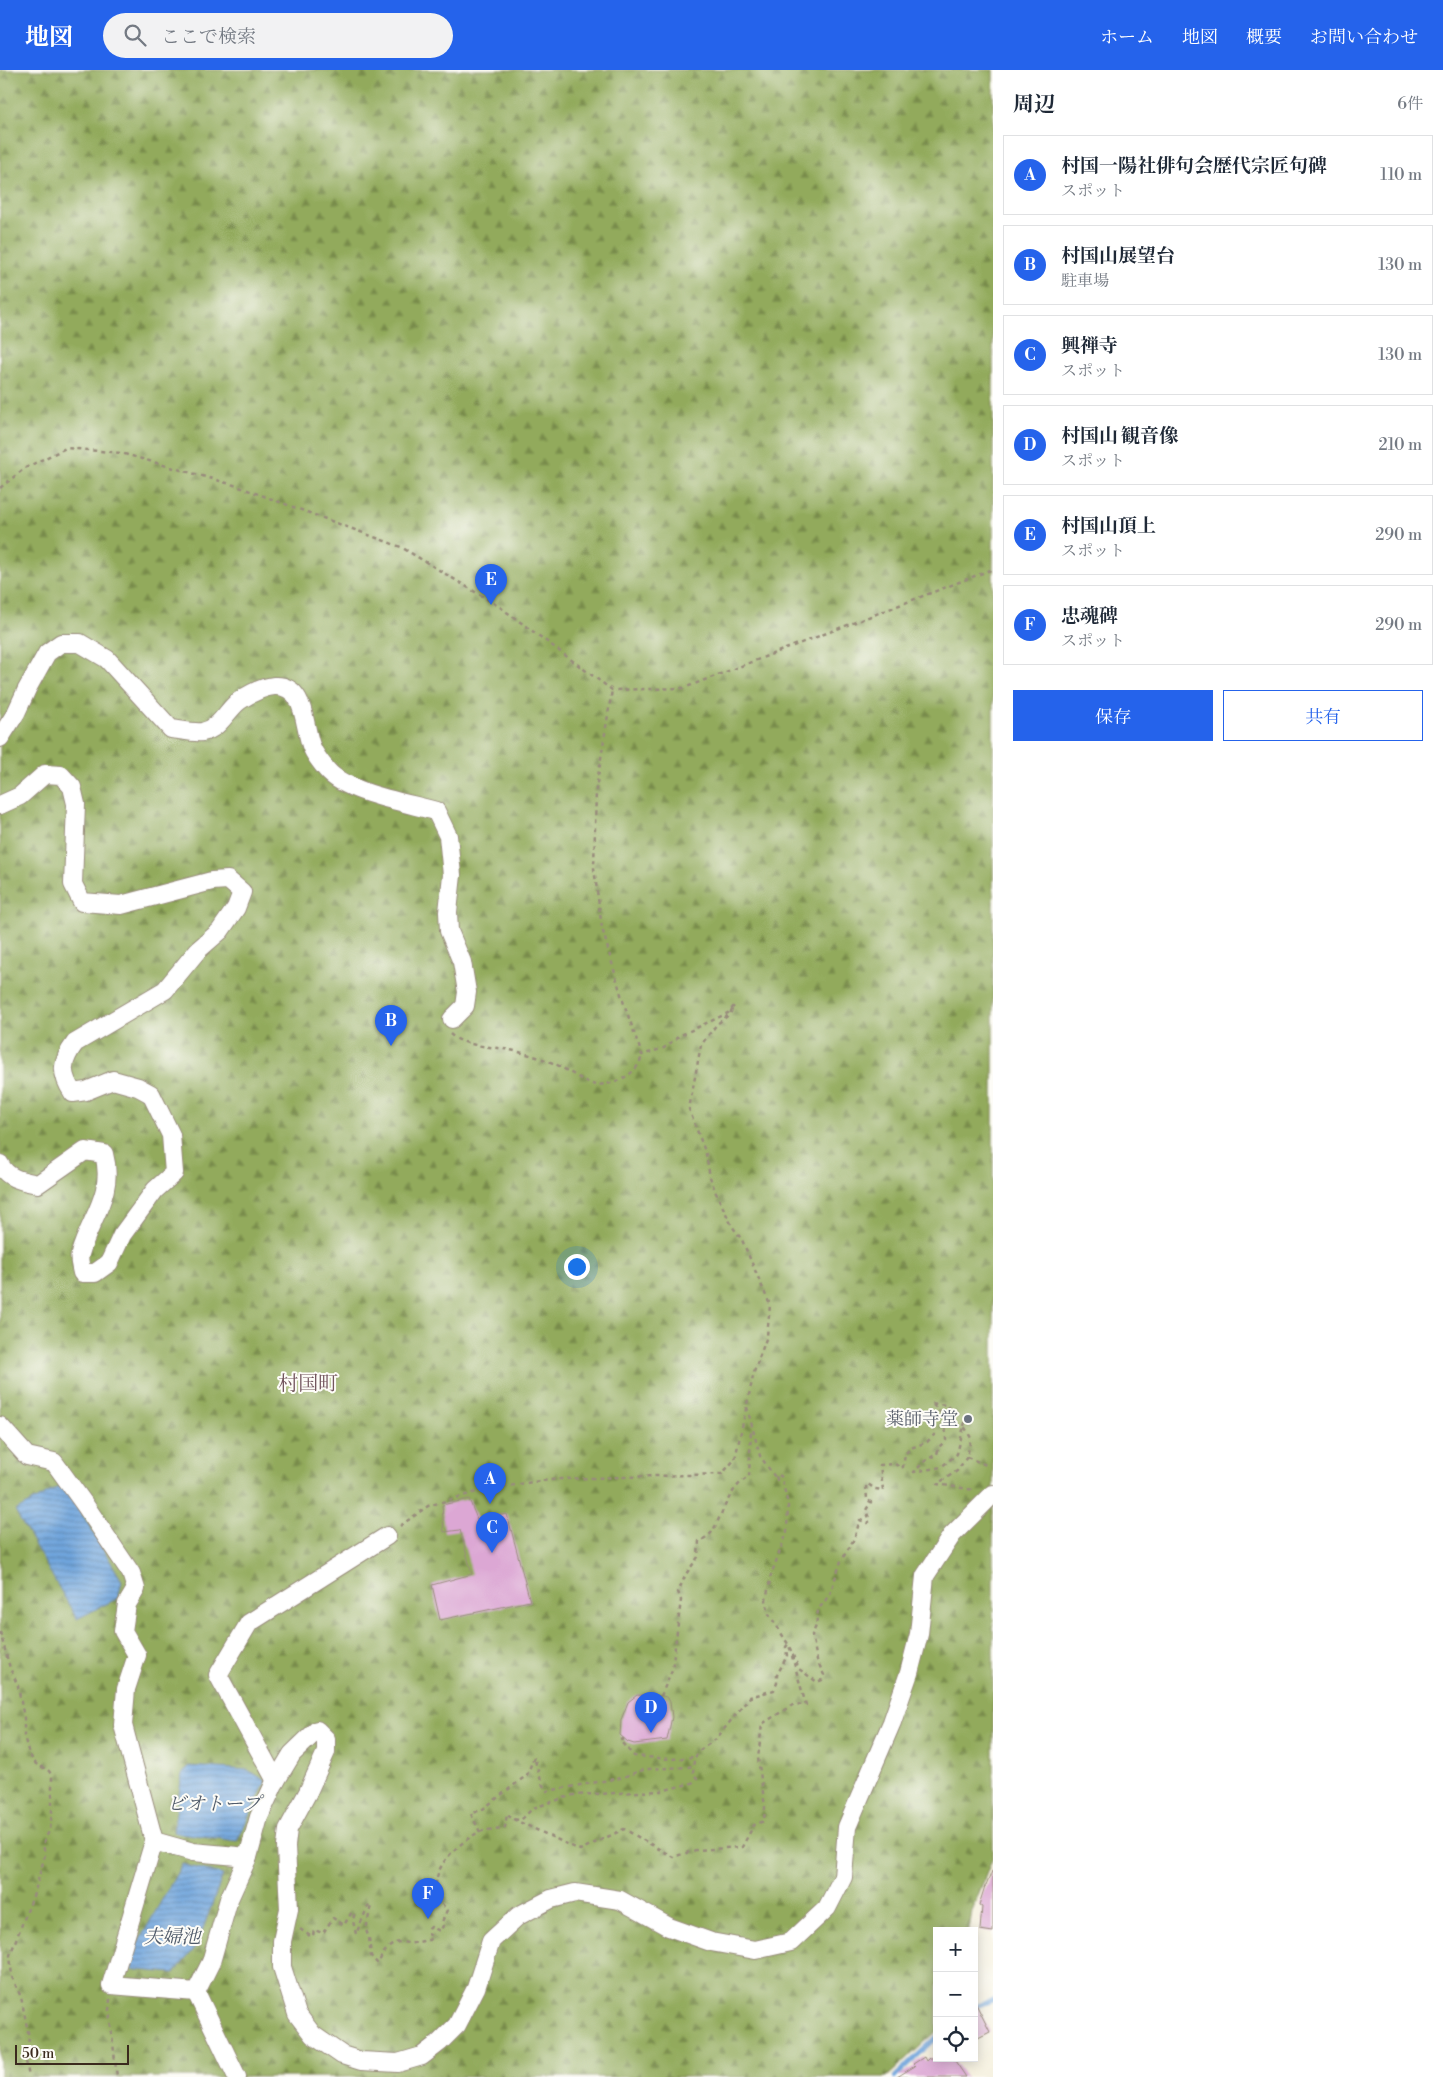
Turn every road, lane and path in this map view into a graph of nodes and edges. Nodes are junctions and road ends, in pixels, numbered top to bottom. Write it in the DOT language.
graph roads {
  1 [pos="0,488"];
  2 [pos="993,569"];
  3 [pos="612,690"];
  4 [pos="0,738"];
  5 [pos="0,805"];
  6 [pos="452,1019"];
  7 [pos="642,1055"];
  8 [pos="0,1164"];
  9 [pos="746,1406"];
  10 [pos="966,1419"];
  11 [pos="0,1426"];
  12 [pos="964,1426"];
  13 [pos="967,1457"];
  14 [pos="986,1465"];
  15 [pos="985,1492"];
  16 [pos="387,1536"];
  17 [pos="0,1632"];
  18 [pos="788,1644"];
  19 [pos="661,1696"];
  20 [pos="624,1739"];
  21 [pos="696,1757"];
  22 [pos="693,1766"];
  23 [pos="276,1781"];
  24 [pos="509,1818"];
  25 [pos="480,1832"];
  26 [pos="154,1841"];
  27 [pos="248,1858"];
  28 [pos="287,1919"];
  29 [pos="111,1985"];
  30 [pos="196,1992"];
  31 [pos="28,2077"];
  32 [pos="117,2077"];
  33 [pos="237,2077"];
  1 -- 3 [label="path"];
  2 -- 3 [label="path"];
  3 -- 7 [label="path"];
  4 -- 6 [label="street"];
  5 -- 8 [label="street"];
  6 -- 7 [label="path"];
  7 -- 9 [label="path"];
  9 -- 16 [label="path"];
  9 -- 18 [label="path"];
  9 -- 19 [label="path"];
  10 -- 12 [label="path"];
  11 -- 26 [label="street"];
  12 -- 13 [label="path"];
  12 -- 18 [label="path"];
  13 -- 14 [label="path"];
  13 -- 15 [label="path"];
  15 -- 28 [label="street"];
  16 -- 23 [label="street"];
  17 -- 31 [label="path"];
  18 -- 21 [label="path"];
  18 -- 24 [label="path"];
  20 -- 21 [label="path"];
  21 -- 22 [label="path"];
  22 -- 24 [label="path"];
  22 -- 25 [label="path"];
  23 -- 27 [label="street"];
  23 -- 28 [label="street"];
  24 -- 25 [label="path"];
  25 -- 28 [label="path"];
  26 -- 27 [label="street"];
  26 -- 29 [label="street"];
  27 -- 30 [label="street"];
  29 -- 30 [label="street"];
  29 -- 32 [label="path"];
  30 -- 33 [label="street"];
}
